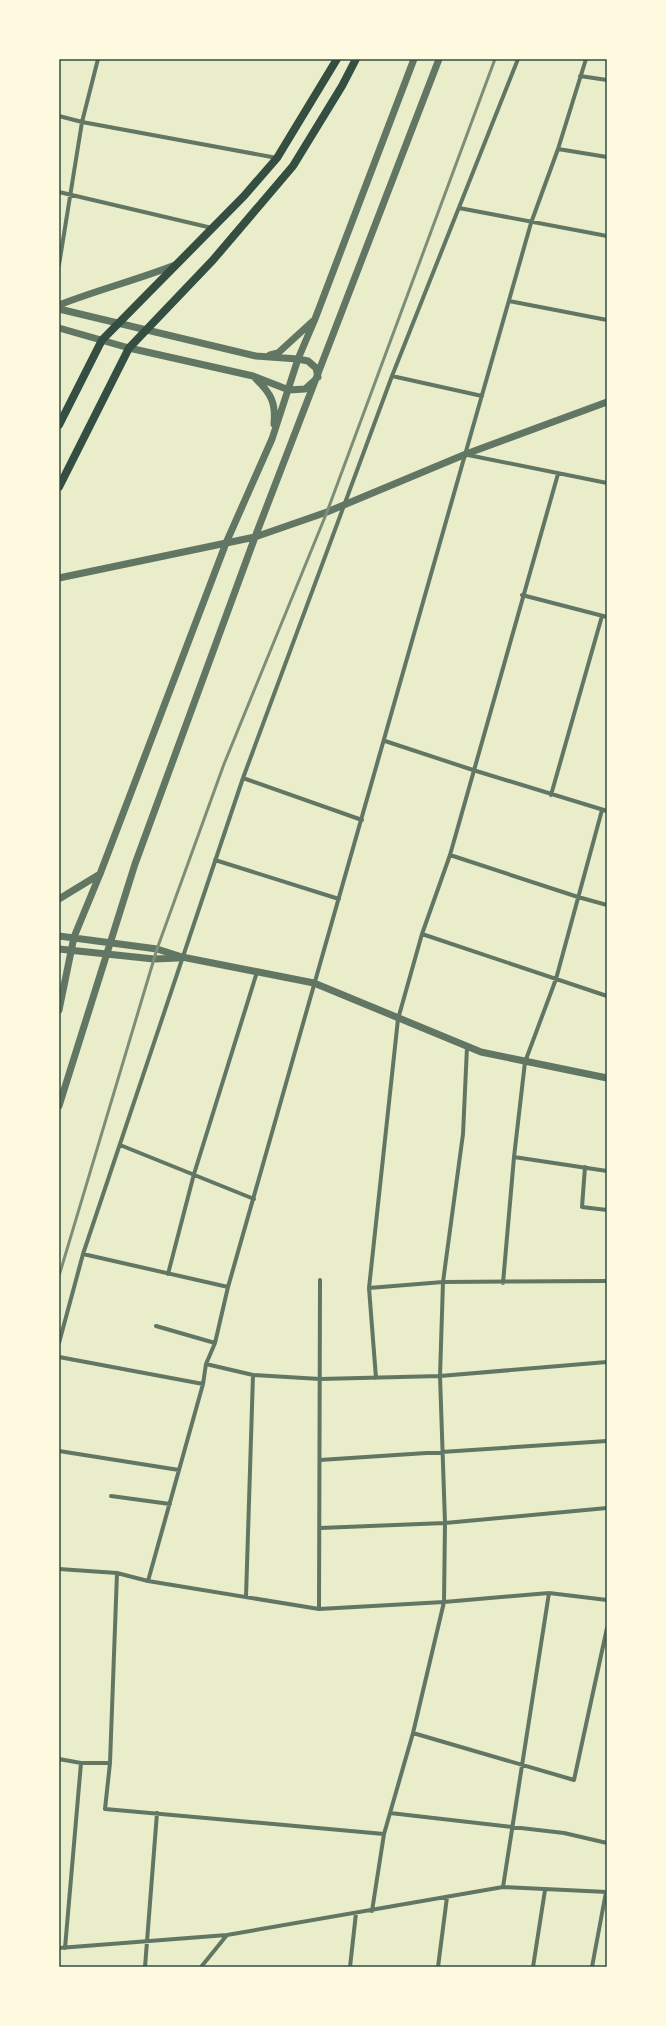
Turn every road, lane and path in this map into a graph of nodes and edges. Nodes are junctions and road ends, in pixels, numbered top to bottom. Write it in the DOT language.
graph roads {
  1 [pos="98,59"];
  2 [pos="337,59"];
  3 [pos="356,59"];
  4 [pos="414,59"];
  5 [pos="439,59"];
  6 [pos="518,59"];
  7 [pos="586,59"];
  8 [pos="580,76"];
  9 [pos="607,80"];
  10 [pos="59,116"];
  11 [pos="82,122"];
  12 [pos="558,149"];
  13 [pos="607,157"];
  14 [pos="277,158"];
  15 [pos="59,192"];
  16 [pos="69,195"];
  17 [pos="459,208"];
  18 [pos="531,223"];
  19 [pos="212,228"];
  20 [pos="607,236"];
  21 [pos="59,265"];
  22 [pos="176,265"];
  23 [pos="509,301"];
  24 [pos="59,305"];
  25 [pos="59,309"];
  26 [pos="315,319"];
  27 [pos="607,320"];
  28 [pos="119,323"];
  29 [pos="59,328"];
  30 [pos="146,330"];
  31 [pos="102,340"];
  32 [pos="130,348"];
  33 [pos="256,356"];
  34 [pos="298,359"];
  35 [pos="253,376"];
  36 [pos="392,376"];
  37 [pos="318,377"];
  38 [pos="289,390"];
  39 [pos="482,396"];
  40 [pos="607,402"];
  41 [pos="59,425"];
  42 [pos="272,438"];
  43 [pos="466,454"];
  44 [pos="558,474"];
  45 [pos="607,484"];
  46 [pos="59,487"];
  47 [pos="344,504"];
  48 [pos="255,537"];
  49 [pos="226,543"];
  50 [pos="59,578"];
  51 [pos="522,595"];
  52 [pos="602,616"];
  53 [pos="607,617"];
  54 [pos="385,741"];
  55 [pos="472,770"];
  56 [pos="243,778"];
  57 [pos="551,795"];
  58 [pos="602,810"];
  59 [pos="607,811"];
  60 [pos="362,820"];
  61 [pos="450,855"];
  62 [pos="215,860"];
  63 [pos="100,874"];
  64 [pos="578,897"];
  65 [pos="59,899"];
  66 [pos="339,899"];
  67 [pos="607,905"];
  68 [pos="422,934"];
  69 [pos="59,936"];
  70 [pos="74,937"];
  71 [pos="110,942"];
  72 [pos="59,949"];
  73 [pos="70,950"];
  74 [pos="106,954"];
  75 [pos="182,958"];
  76 [pos="257,972"];
  77 [pos="556,979"];
  78 [pos="314,983"];
  79 [pos="607,996"];
  80 [pos="59,1010"];
  81 [pos="398,1019"];
  82 [pos="467,1047"];
  83 [pos="525,1062"];
  84 [pos="607,1078"];
  85 [pos="59,1106"];
  86 [pos="120,1145"];
  87 [pos="514,1157"];
  88 [pos="585,1167"];
  89 [pos="607,1170"];
  90 [pos="194,1174"];
  91 [pos="254,1199"];
  92 [pos="607,1210"];
  93 [pos="83,1254"];
  94 [pos="168,1274"];
  95 [pos="320,1280"];
  96 [pos="607,1281"];
  97 [pos="443,1282"];
  98 [pos="503,1283"];
  99 [pos="228,1287"];
  100 [pos="369,1288"];
  101 [pos="156,1326"];
  102 [pos="215,1343"];
  103 [pos="59,1344"];
  104 [pos="59,1356"];
  105 [pos="607,1362"];
  106 [pos="206,1364"];
  107 [pos="254,1375"];
  108 [pos="440,1376"];
  109 [pos="376,1378"];
  110 [pos="320,1380"];
  111 [pos="203,1384"];
  112 [pos="607,1441"];
  113 [pos="59,1451"];
  114 [pos="443,1452"];
  115 [pos="320,1460"];
  116 [pos="179,1470"];
  117 [pos="111,1496"];
  118 [pos="170,1504"];
  119 [pos="607,1508"];
  120 [pos="445,1523"];
  121 [pos="320,1528"];
  122 [pos="59,1569"];
  123 [pos="117,1573"];
  124 [pos="148,1581"];
  125 [pos="549,1594"];
  126 [pos="246,1597"];
  127 [pos="607,1600"];
  128 [pos="444,1602"];
  129 [pos="319,1610"];
  130 [pos="607,1628"];
  131 [pos="413,1733"];
  132 [pos="59,1760"];
  133 [pos="110,1762"];
  134 [pos="81,1763"];
  135 [pos="523,1765"];
  136 [pos="157,1813"];
  137 [pos="390,1813"];
  138 [pos="512,1826"];
  139 [pos="384,1834"];
  140 [pos="607,1843"];
  141 [pos="503,1887"];
  142 [pos="545,1890"];
  143 [pos="607,1892"];
  144 [pos="447,1897"];
  145 [pos="372,1911"];
  146 [pos="356,1914"];
  147 [pos="227,1935"];
  148 [pos="145,1942"];
  149 [pos="59,1948"];
  150 [pos="66,1948"];
  151 [pos="145,1967"];
  152 [pos="201,1967"];
  153 [pos="350,1967"];
  154 [pos="438,1967"];
  155 [pos="533,1967"];
  156 [pos="592,1967"];
  1 -- 11 [label="street"];
  2 -- 14 [label="main road"];
  3 -- 30 [label="main road"];
  4 -- 26 [label="street"];
  5 -- 37 [label="street"];
  6 -- 17 [label="street"];
  7 -- 8 [label="street"];
  8 -- 9 [label="street"];
  8 -- 12 [label="street"];
  10 -- 11 [label="street"];
  11 -- 14 [label="street"];
  11 -- 16 [label="street"];
  12 -- 13 [label="street"];
  12 -- 18 [label="street"];
  14 -- 19 [label="main road"];
  15 -- 16 [label="street"];
  16 -- 19 [label="street"];
  16 -- 21 [label="street"];
  17 -- 18 [label="street"];
  17 -- 36 [label="street"];
  18 -- 20 [label="street"];
  18 -- 23 [label="street"];
  19 -- 22 [label="main road"];
  22 -- 24 [label="street"];
  22 -- 28 [label="main road"];
  23 -- 27 [label="street"];
  23 -- 39 [label="street"];
  25 -- 28 [label="street"];
  26 -- 33 [label="street"];
  26 -- 34 [label="street"];
  28 -- 30 [label="street"];
  28 -- 31 [label="main road"];
  29 -- 31 [label="street"];
  30 -- 32 [label="main road"];
  30 -- 33 [label="street"];
  31 -- 32 [label="street"];
  31 -- 41 [label="main road"];
  32 -- 35 [label="street"];
  32 -- 46 [label="main road"];
  33 -- 34 [label="street"];
  34 -- 37 [label="street"];
  34 -- 38 [label="street"];
  35 -- 38 [label="street"];
  35 -- 42 [label="street"];
  36 -- 39 [label="street"];
  36 -- 47 [label="street"];
  37 -- 38 [label="street"];
  37 -- 48 [label="street"];
  38 -- 42 [label="street"];
  39 -- 43 [label="street"];
  40 -- 43 [label="street"];
  42 -- 49 [label="street"];
  43 -- 44 [label="street"];
  43 -- 47 [label="street"];
  43 -- 54 [label="street"];
  44 -- 45 [label="street"];
  44 -- 51 [label="street"];
  47 -- 48 [label="street"];
  47 -- 56 [label="street"];
  48 -- 49 [label="street"];
  48 -- 71 [label="street"];
  49 -- 50 [label="street"];
  49 -- 63 [label="street"];
  51 -- 52 [label="street"];
  51 -- 55 [label="street"];
  52 -- 53 [label="street"];
  52 -- 57 [label="street"];
  54 -- 55 [label="street"];
  54 -- 60 [label="street"];
  55 -- 57 [label="street"];
  55 -- 61 [label="street"];
  56 -- 60 [label="street"];
  56 -- 62 [label="street"];
  57 -- 58 [label="street"];
  58 -- 59 [label="street"];
  58 -- 64 [label="street"];
  60 -- 66 [label="street"];
  61 -- 64 [label="street"];
  61 -- 68 [label="street"];
  62 -- 66 [label="street"];
  62 -- 75 [label="street"];
  63 -- 65 [label="street"];
  63 -- 70 [label="street"];
  64 -- 67 [label="street"];
  64 -- 77 [label="street"];
  66 -- 78 [label="street"];
  68 -- 77 [label="street"];
  68 -- 81 [label="street"];
  69 -- 70 [label="street"];
  70 -- 71 [label="street"];
  70 -- 73 [label="street"];
  71 -- 74 [label="street"];
  71 -- 75 [label="street"];
  72 -- 73 [label="street"];
  73 -- 74 [label="street"];
  73 -- 80 [label="street"];
  74 -- 75 [label="street"];
  74 -- 85 [label="street"];
  75 -- 76 [label="street"];
  75 -- 86 [label="street"];
  76 -- 78 [label="street"];
  76 -- 90 [label="street"];
  77 -- 79 [label="street"];
  77 -- 83 [label="street"];
  78 -- 81 [label="street"];
  78 -- 91 [label="street"];
  81 -- 82 [label="street"];
  81 -- 100 [label="street"];
  82 -- 83 [label="street"];
  82 -- 97 [label="street"];
  83 -- 84 [label="street"];
  83 -- 87 [label="street"];
  86 -- 90 [label="street"];
  86 -- 93 [label="street"];
  87 -- 88 [label="street"];
  87 -- 98 [label="street"];
  88 -- 89 [label="street"];
  88 -- 92 [label="street"];
  90 -- 91 [label="street"];
  90 -- 94 [label="street"];
  91 -- 99 [label="street"];
  93 -- 94 [label="street"];
  93 -- 103 [label="street"];
  94 -- 99 [label="street"];
  95 -- 110 [label="street"];
  96 -- 98 [label="street"];
  97 -- 98 [label="street"];
  97 -- 100 [label="street"];
  97 -- 108 [label="street"];
  99 -- 102 [label="street"];
  100 -- 109 [label="street"];
  101 -- 102 [label="street"];
  102 -- 106 [label="street"];
  104 -- 111 [label="street"];
  105 -- 108 [label="street"];
  106 -- 107 [label="street"];
  106 -- 111 [label="street"];
  107 -- 110 [label="street"];
  107 -- 126 [label="street"];
  108 -- 109 [label="street"];
  108 -- 114 [label="street"];
  109 -- 110 [label="street"];
  110 -- 115 [label="street"];
  111 -- 116 [label="street"];
  112 -- 114 [label="street"];
  113 -- 116 [label="street"];
  114 -- 115 [label="street"];
  114 -- 120 [label="street"];
  115 -- 121 [label="street"];
  116 -- 118 [label="street"];
  117 -- 118 [label="street"];
  118 -- 124 [label="street"];
  119 -- 120 [label="street"];
  120 -- 121 [label="street"];
  120 -- 128 [label="street"];
  121 -- 129 [label="street"];
  122 -- 123 [label="street"];
  123 -- 124 [label="street"];
  123 -- 133 [label="street"];
  124 -- 126 [label="street"];
  125 -- 127 [label="street"];
  125 -- 128 [label="street"];
  125 -- 135 [label="street"];
  126 -- 129 [label="street"];
  128 -- 129 [label="street"];
  128 -- 131 [label="street"];
  130 -- 135 [label="street"];
  131 -- 135 [label="street"];
  131 -- 137 [label="street"];
  132 -- 134 [label="street"];
  133 -- 134 [label="street"];
  133 -- 136 [label="street"];
  134 -- 150 [label="street"];
  135 -- 138 [label="street"];
  136 -- 139 [label="street"];
  136 -- 148 [label="street"];
  137 -- 138 [label="street"];
  137 -- 139 [label="street"];
  138 -- 140 [label="street"];
  138 -- 141 [label="street"];
  139 -- 145 [label="street"];
  141 -- 142 [label="street"];
  141 -- 144 [label="street"];
  142 -- 143 [label="street"];
  142 -- 155 [label="street"];
  143 -- 156 [label="street"];
  144 -- 145 [label="street"];
  144 -- 154 [label="street"];
  145 -- 146 [label="street"];
  146 -- 147 [label="street"];
  146 -- 153 [label="street"];
  147 -- 148 [label="street"];
  147 -- 152 [label="street"];
  148 -- 150 [label="street"];
  148 -- 151 [label="street"];
  149 -- 150 [label="street"];
}
